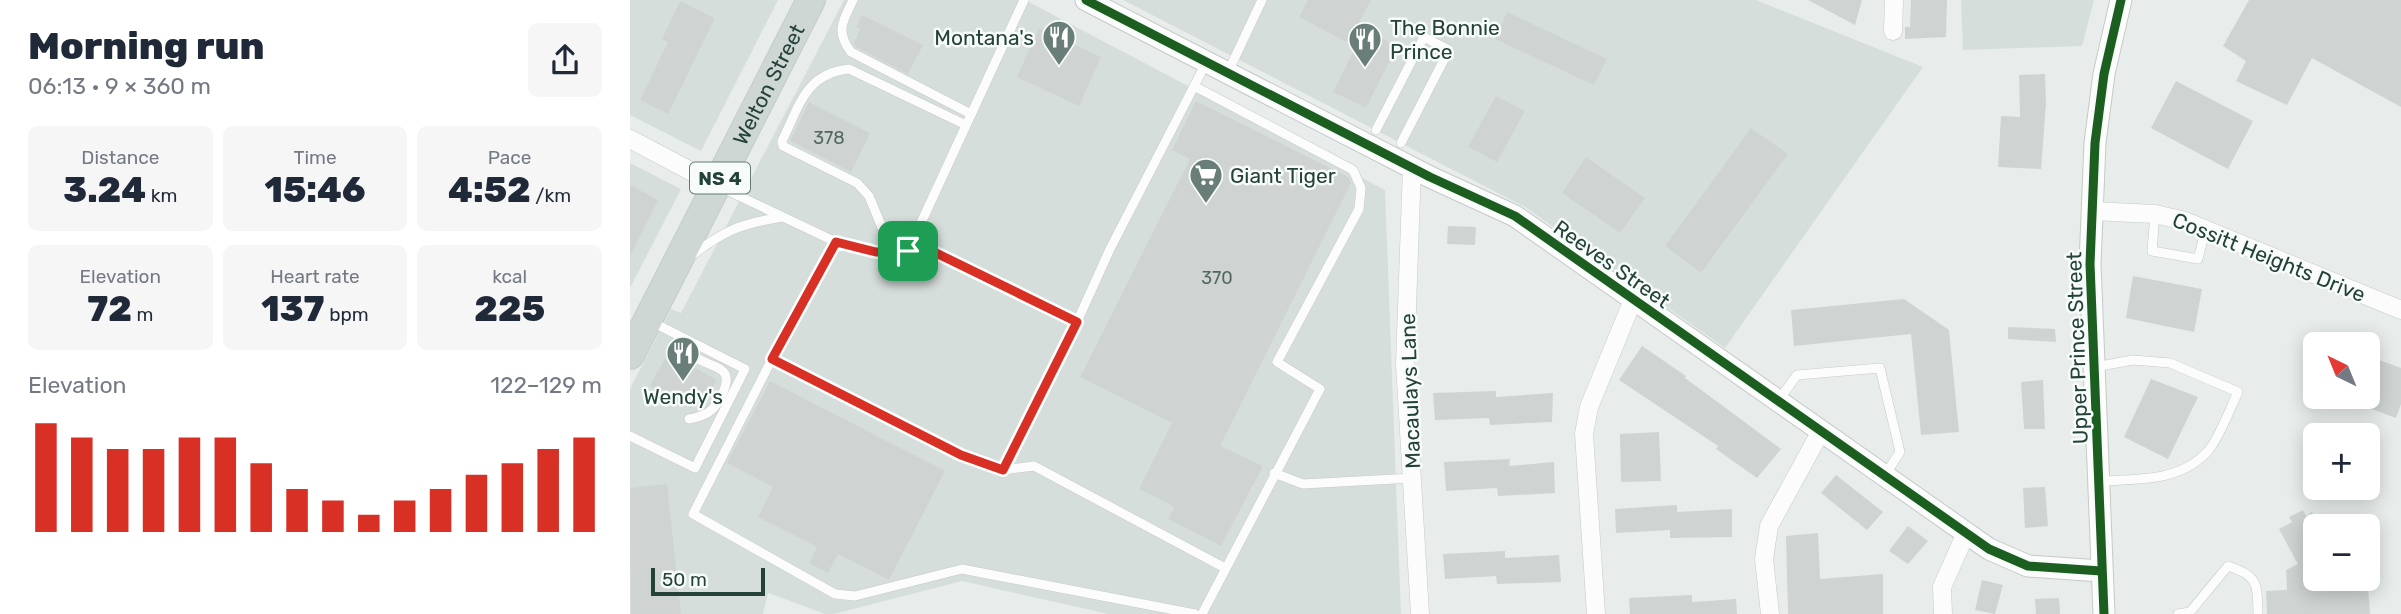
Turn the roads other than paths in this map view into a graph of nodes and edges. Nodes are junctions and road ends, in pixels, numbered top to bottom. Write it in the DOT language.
graph roads {
  1 [pos="811,0"];
  2 [pos="853,0"];
  3 [pos="1024,0"];
  4 [pos="1262,0"];
  5 [pos="1894,0"];
  6 [pos="2121,0"];
  7 [pos="1092,1"];
  8 [pos="1893,32"];
  9 [pos="1207,61"];
  10 [pos="1228,72"];
  11 [pos="1194,86"];
  12 [pos="971,114"];
  13 [pos="966,125"];
  14 [pos="1376,130"];
  15 [pos="630,139"];
  16 [pos="1401,143"];
  17 [pos="1412,167"];
  18 [pos="717,185"];
  19 [pos="2092,211"];
  20 [pos="2155,214"];
  21 [pos="784,217"];
  22 [pos="2206,228"];
  23 [pos="836,242"];
  24 [pos="892,251"];
  25 [pos="908,251"];
  26 [pos="676,268"];
  27 [pos="1633,300"];
  28 [pos="2401,310"];
  29 [pos="648,320"];
  30 [pos="1077,322"];
  31 [pos="677,335"];
  32 [pos="630,355"];
  33 [pos="772,359"];
  34 [pos="2094,367"];
  35 [pos="1778,401"];
  36 [pos="690,419"];
  37 [pos="1821,430"];
  38 [pos="630,436"];
  39 [pos="1003,470"];
  40 [pos="1274,472"];
  41 [pos="1885,476"];
  42 [pos="1413,478"];
  43 [pos="2098,481"];
  44 [pos="1966,533"];
  45 [pos="1225,568"];
  46 [pos="2101,571"];
  47 [pos="2191,613"];
  48 [pos="1195,614"];
  49 [pos="1202,614"];
  50 [pos="1420,614"];
  51 [pos="1596,614"];
  52 [pos="1770,614"];
  53 [pos="1943,614"];
  54 [pos="2104,614"];
  55 [pos="2178,614"];
  56 [pos="2258,614"];
  1 -- 18 [label="main road, Welton Street / NS 4"];
  2 -- 12 [label="lane"];
  3 -- 12 [label="lane"];
  4 -- 10 [label="lane"];
  5 -- 8 [label="street"];
  6 -- 19 [label="street, Upper Prince Street"];
  7 -- 9 [label="street, Reeves Street"];
  9 -- 10 [label="street, Reeves Street"];
  9 -- 11 [label="lane"];
  10 -- 17 [label="street, Reeves Street"];
  11 -- 30 [label="lane"];
  11 -- 40 [label="lane"];
  12 -- 13 [label="lane"];
  13 -- 24 [label="lane"];
  13 -- 25 [label="lane"];
  14 -- 16 [label="lane"];
  15 -- 18 [label="street"];
  17 -- 27 [label="street, Reeves Street"];
  17 -- 42 [label="street, Macaulays Lane"];
  18 -- 21 [label="lane"];
  18 -- 26 [label="main road, Welton Street / NS 4"];
  19 -- 20 [label="street, Cossitt Heights Drive"];
  19 -- 34 [label="street, Upper Prince Street"];
  20 -- 22 [label="street, Cossitt Heights Drive"];
  20 -- 22 [label="lane"];
  21 -- 23 [label="lane"];
  21 -- 26 [label="lane"];
  22 -- 28 [label="street, Cossitt Heights Drive"];
  23 -- 24 [label="lane"];
  23 -- 33 [label="lane"];
  24 -- 25 [label="lane"];
  25 -- 30 [label="lane"];
  26 -- 29 [label="main road, Welton Street / NS 4"];
  27 -- 35 [label="street, Reeves Street"];
  27 -- 51 [label="street"];
  29 -- 31 [label="lane"];
  29 -- 32 [label="main road, Welton Street / NS 4"];
  30 -- 39 [label="lane"];
  31 -- 36 [label="lane"];
  31 -- 38 [label="lane"];
  33 -- 39 [label="lane"];
  33 -- 48 [label="lane"];
  34 -- 43 [label="street, Upper Prince Street"];
  34 -- 43 [label="lane"];
  35 -- 37 [label="street, Reeves Street"];
  35 -- 41 [label="lane"];
  37 -- 41 [label="street, Reeves Street"];
  37 -- 52 [label="street"];
  39 -- 45 [label="lane"];
  40 -- 42 [label="lane"];
  40 -- 45 [label="lane"];
  41 -- 44 [label="street, Reeves Street"];
  42 -- 50 [label="street, Macaulays Lane"];
  43 -- 46 [label="street, Upper Prince Street"];
  44 -- 46 [label="street, Reeves Street"];
  44 -- 53 [label="street"];
  45 -- 49 [label="lane"];
  46 -- 54 [label="street, Upper Prince Street"];
  47 -- 55 [label="lane"];
  47 -- 56 [label="lane"];
}
